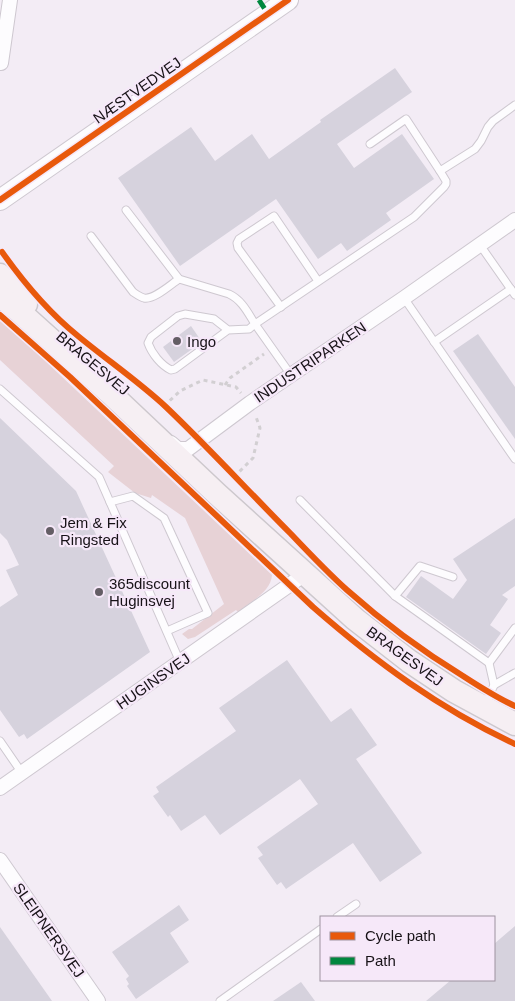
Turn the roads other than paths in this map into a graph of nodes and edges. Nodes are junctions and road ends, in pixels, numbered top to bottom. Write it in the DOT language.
graph roads {
  1 [pos="10,0"];
  2 [pos="288,0"];
  3 [pos="1,63"];
  4 [pos="515,105"];
  5 [pos="370,144"];
  6 [pos="440,171"];
  7 [pos="0,200"];
  8 [pos="126,210"];
  9 [pos="515,220"];
  10 [pos="91,236"];
  11 [pos="480,245"];
  12 [pos="0,276"];
  13 [pos="179,279"];
  14 [pos="318,282"];
  15 [pos="513,292"];
  16 [pos="0,296"];
  17 [pos="404,298"];
  18 [pos="281,307"];
  19 [pos="256,324"];
  20 [pos="228,330"];
  21 [pos="434,342"];
  22 [pos="291,375"];
  23 [pos="0,389"];
  24 [pos="189,458"];
  25 [pos="515,459"];
  26 [pos="300,500"];
  27 [pos="110,502"];
  28 [pos="305,574"];
  29 [pos="453,577"];
  30 [pos="395,596"];
  31 [pos="515,628"];
  32 [pos="167,631"];
  33 [pos="180,662"];
  34 [pos="489,663"];
  35 [pos="515,673"];
  36 [pos="494,685"];
  37 [pos="484,708"];
  38 [pos="515,724"];
  39 [pos="0,741"];
  40 [pos="22,773"];
  41 [pos="0,788"];
  42 [pos="0,860"];
  43 [pos="356,904"];
  44 [pos="338,916"];
  45 [pos="320,930"];
  46 [pos="98,1001"];
  47 [pos="220,1001"];
  1 -- 3 [label="street"];
  2 -- 7 [label="main road, NÆSTVEDVEJ"];
  4 -- 6 [label="lane"];
  5 -- 6 [label="lane"];
  6 -- 14 [label="lane"];
  8 -- 13 [label="lane"];
  9 -- 11 [label="street, INDUSTRIPARKEN"];
  10 -- 13 [label="lane"];
  11 -- 15 [label="lane"];
  11 -- 17 [label="street, INDUSTRIPARKEN"];
  12 -- 24 [label="main road, BRAGESVEJ"];
  13 -- 19 [label="lane"];
  14 -- 18 [label="lane"];
  14 -- 18 [label="lane"];
  15 -- 21 [label="lane"];
  16 -- 24 [label="main road, BRAGESVEJ"];
  17 -- 21 [label="lane"];
  17 -- 22 [label="street, INDUSTRIPARKEN"];
  18 -- 19 [label="lane"];
  19 -- 20 [label="lane"];
  19 -- 22 [label="lane"];
  20 -- 20 [label="lane"];
  21 -- 25 [label="lane"];
  22 -- 24 [label="street, INDUSTRIPARKEN"];
  23 -- 27 [label="lane"];
  24 -- 28 [label="main road, BRAGESVEJ"];
  26 -- 30 [label="lane"];
  27 -- 32 [label="lane"];
  27 -- 32 [label="lane"];
  28 -- 33 [label="street, HUGINSVEJ"];
  28 -- 37 [label="main road, BRAGESVEJ"];
  29 -- 30 [label="lane"];
  30 -- 34 [label="lane"];
  31 -- 34 [label="lane"];
  32 -- 33 [label="lane"];
  33 -- 40 [label="street, HUGINSVEJ"];
  34 -- 36 [label="lane"];
  35 -- 36 [label="lane"];
  36 -- 37 [label="lane"];
  37 -- 38 [label="main road, BRAGESVEJ"];
  39 -- 40 [label="lane"];
  40 -- 41 [label="street, HUGINSVEJ"];
  42 -- 46 [label="street, SLEIPNERSVEJ"];
  43 -- 44 [label="lane"];
  45 -- 47 [label="lane"];
}
